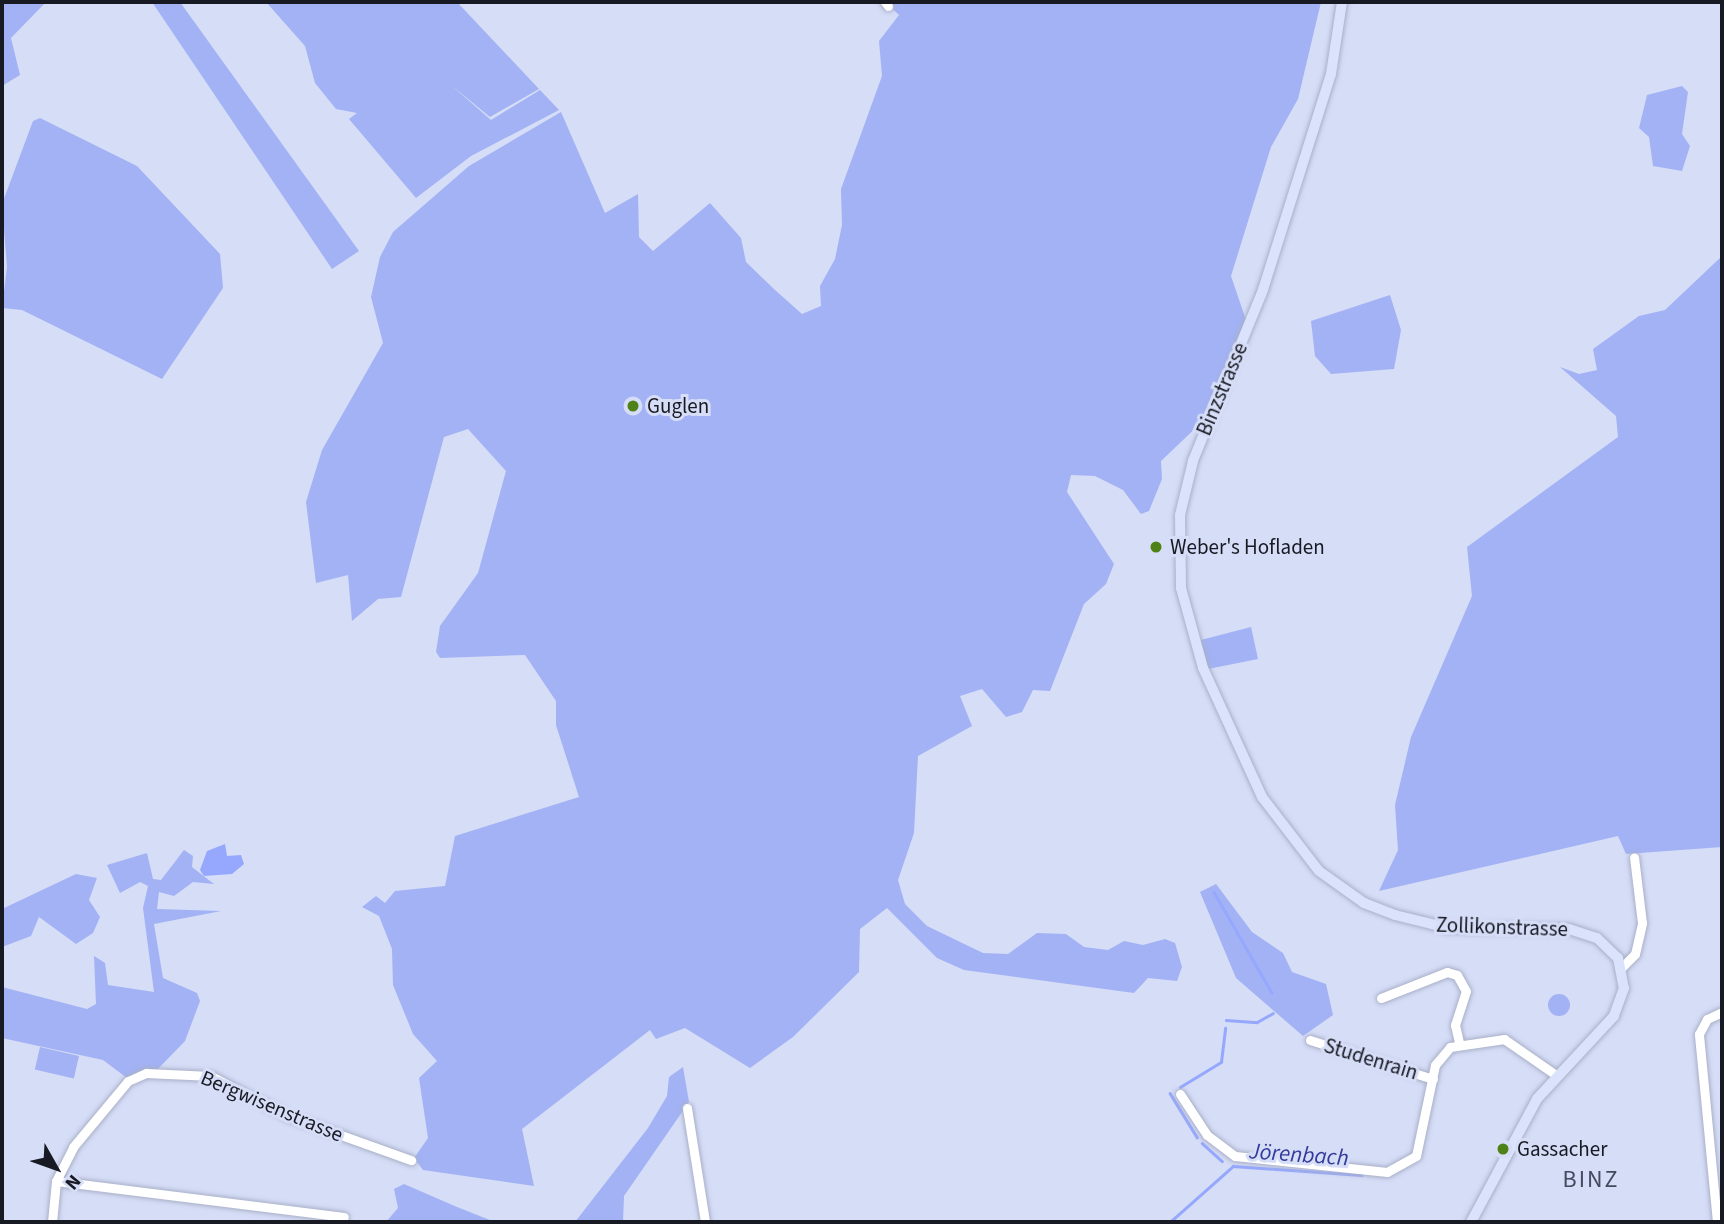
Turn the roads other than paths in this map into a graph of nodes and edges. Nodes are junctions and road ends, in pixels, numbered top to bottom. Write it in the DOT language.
graph roads {
  1 [pos="1342,2"];
  2 [pos="1253,774"];
  3 [pos="1634,857"];
  4 [pos="1622,967"];
  5 [pos="1381,998"];
  6 [pos="1722,1012"];
  7 [pos="1310,1040"];
  8 [pos="1459,1042"];
  9 [pos="1556,1075"];
  10 [pos="1433,1079"];
  11 [pos="1180,1094"];
  12 [pos="687,1108"];
  13 [pos="411,1160"];
  14 [pos="56,1181"];
  15 [pos="344,1217"];
  16 [pos="52,1222"];
  17 [pos="705,1222"];
  18 [pos="1471,1222"];
  19 [pos="1717,1222"];
  1 -- 2 [label="main road, Binzstrasse"];
  2 -- 4 [label="main road, Zollikonstrasse"];
  3 -- 4 [label="street"];
  4 -- 9 [label="main road"];
  5 -- 8 [label="street"];
  6 -- 19 [label="street"];
  7 -- 10 [label="street, Studenrain"];
  8 -- 9 [label="street"];
  8 -- 10 [label="street"];
  9 -- 18 [label="main road"];
  10 -- 11 [label="street"];
  12 -- 17 [label="street"];
  13 -- 14 [label="street, Bergwisenstrasse"];
  14 -- 15 [label="street"];
  14 -- 16 [label="street, Bergwisenstrasse"];
}
